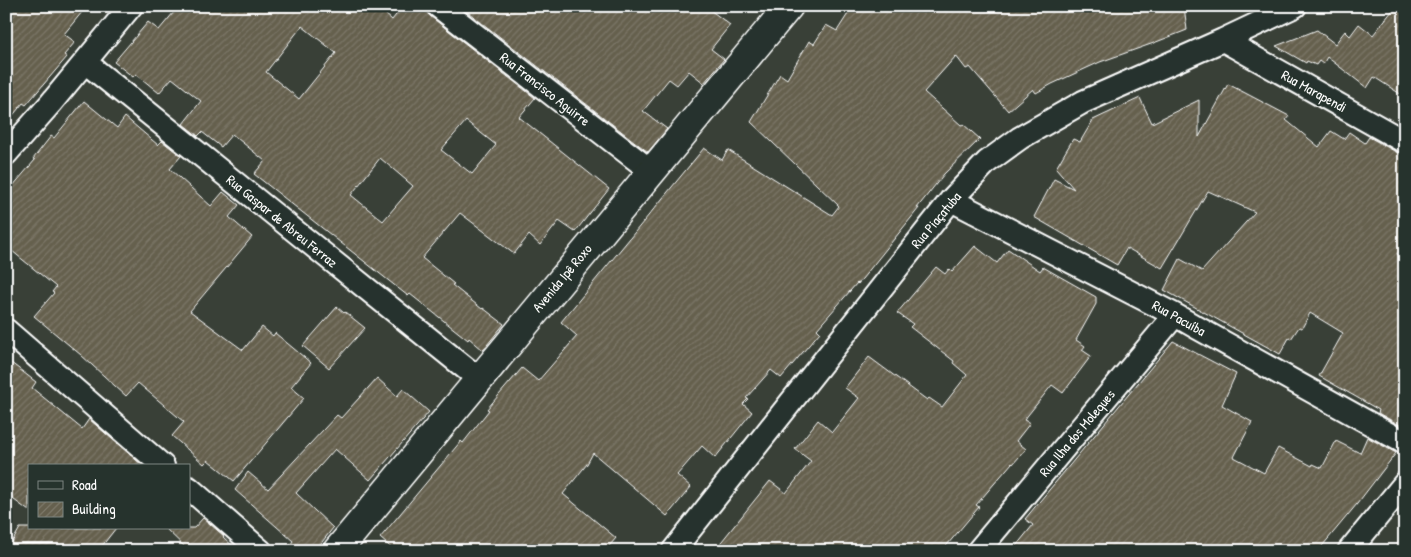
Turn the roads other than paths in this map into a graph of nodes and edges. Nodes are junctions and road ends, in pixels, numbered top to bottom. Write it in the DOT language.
graph roads {
  1 [pos="131,6"];
  2 [pos="438,6"];
  3 [pos="789,6"];
  4 [pos="1295,6"];
  5 [pos="1223,40"];
  6 [pos="85,62"];
  7 [pos="1405,142"];
  8 [pos="6,154"];
  9 [pos="651,171"];
  10 [pos="951,200"];
  11 [pos="1176,315"];
  12 [pos="6,330"];
  13 [pos="479,379"];
  14 [pos="1405,443"];
  15 [pos="161,464"];
  16 [pos="1405,483"];
  17 [pos="190,489"];
  18 [pos="261,551"];
  19 [pos="337,551"];
  20 [pos="673,551"];
  21 [pos="978,551"];
  22 [pos="1349,551"];
  1 -- 6 [label="street"];
  2 -- 9 [label="street, Rua Francisco Aguirre"];
  3 -- 9 [label="street, Avenida Ipê Roxo"];
  4 -- 5 [label="street, Rua Piaçatuba"];
  5 -- 7 [label="street, Rua Marapendi"];
  5 -- 10 [label="street, Rua Piaçatuba"];
  6 -- 8 [label="street"];
  6 -- 13 [label="street, Rua Gaspar de Abreu Ferraz"];
  9 -- 13 [label="street, Avenida Ipê Roxo"];
  10 -- 11 [label="street, Rua Pacuíba"];
  10 -- 20 [label="street, Rua Piaçatuba"];
  11 -- 14 [label="street, Rua Pacuíba"];
  11 -- 21 [label="street, Rua Ilha dos Moleques"];
  12 -- 15 [label="street"];
  13 -- 19 [label="street, Avenida Ipê Roxo"];
  16 -- 22 [label="street"];
  17 -- 18 [label="street"];
}
